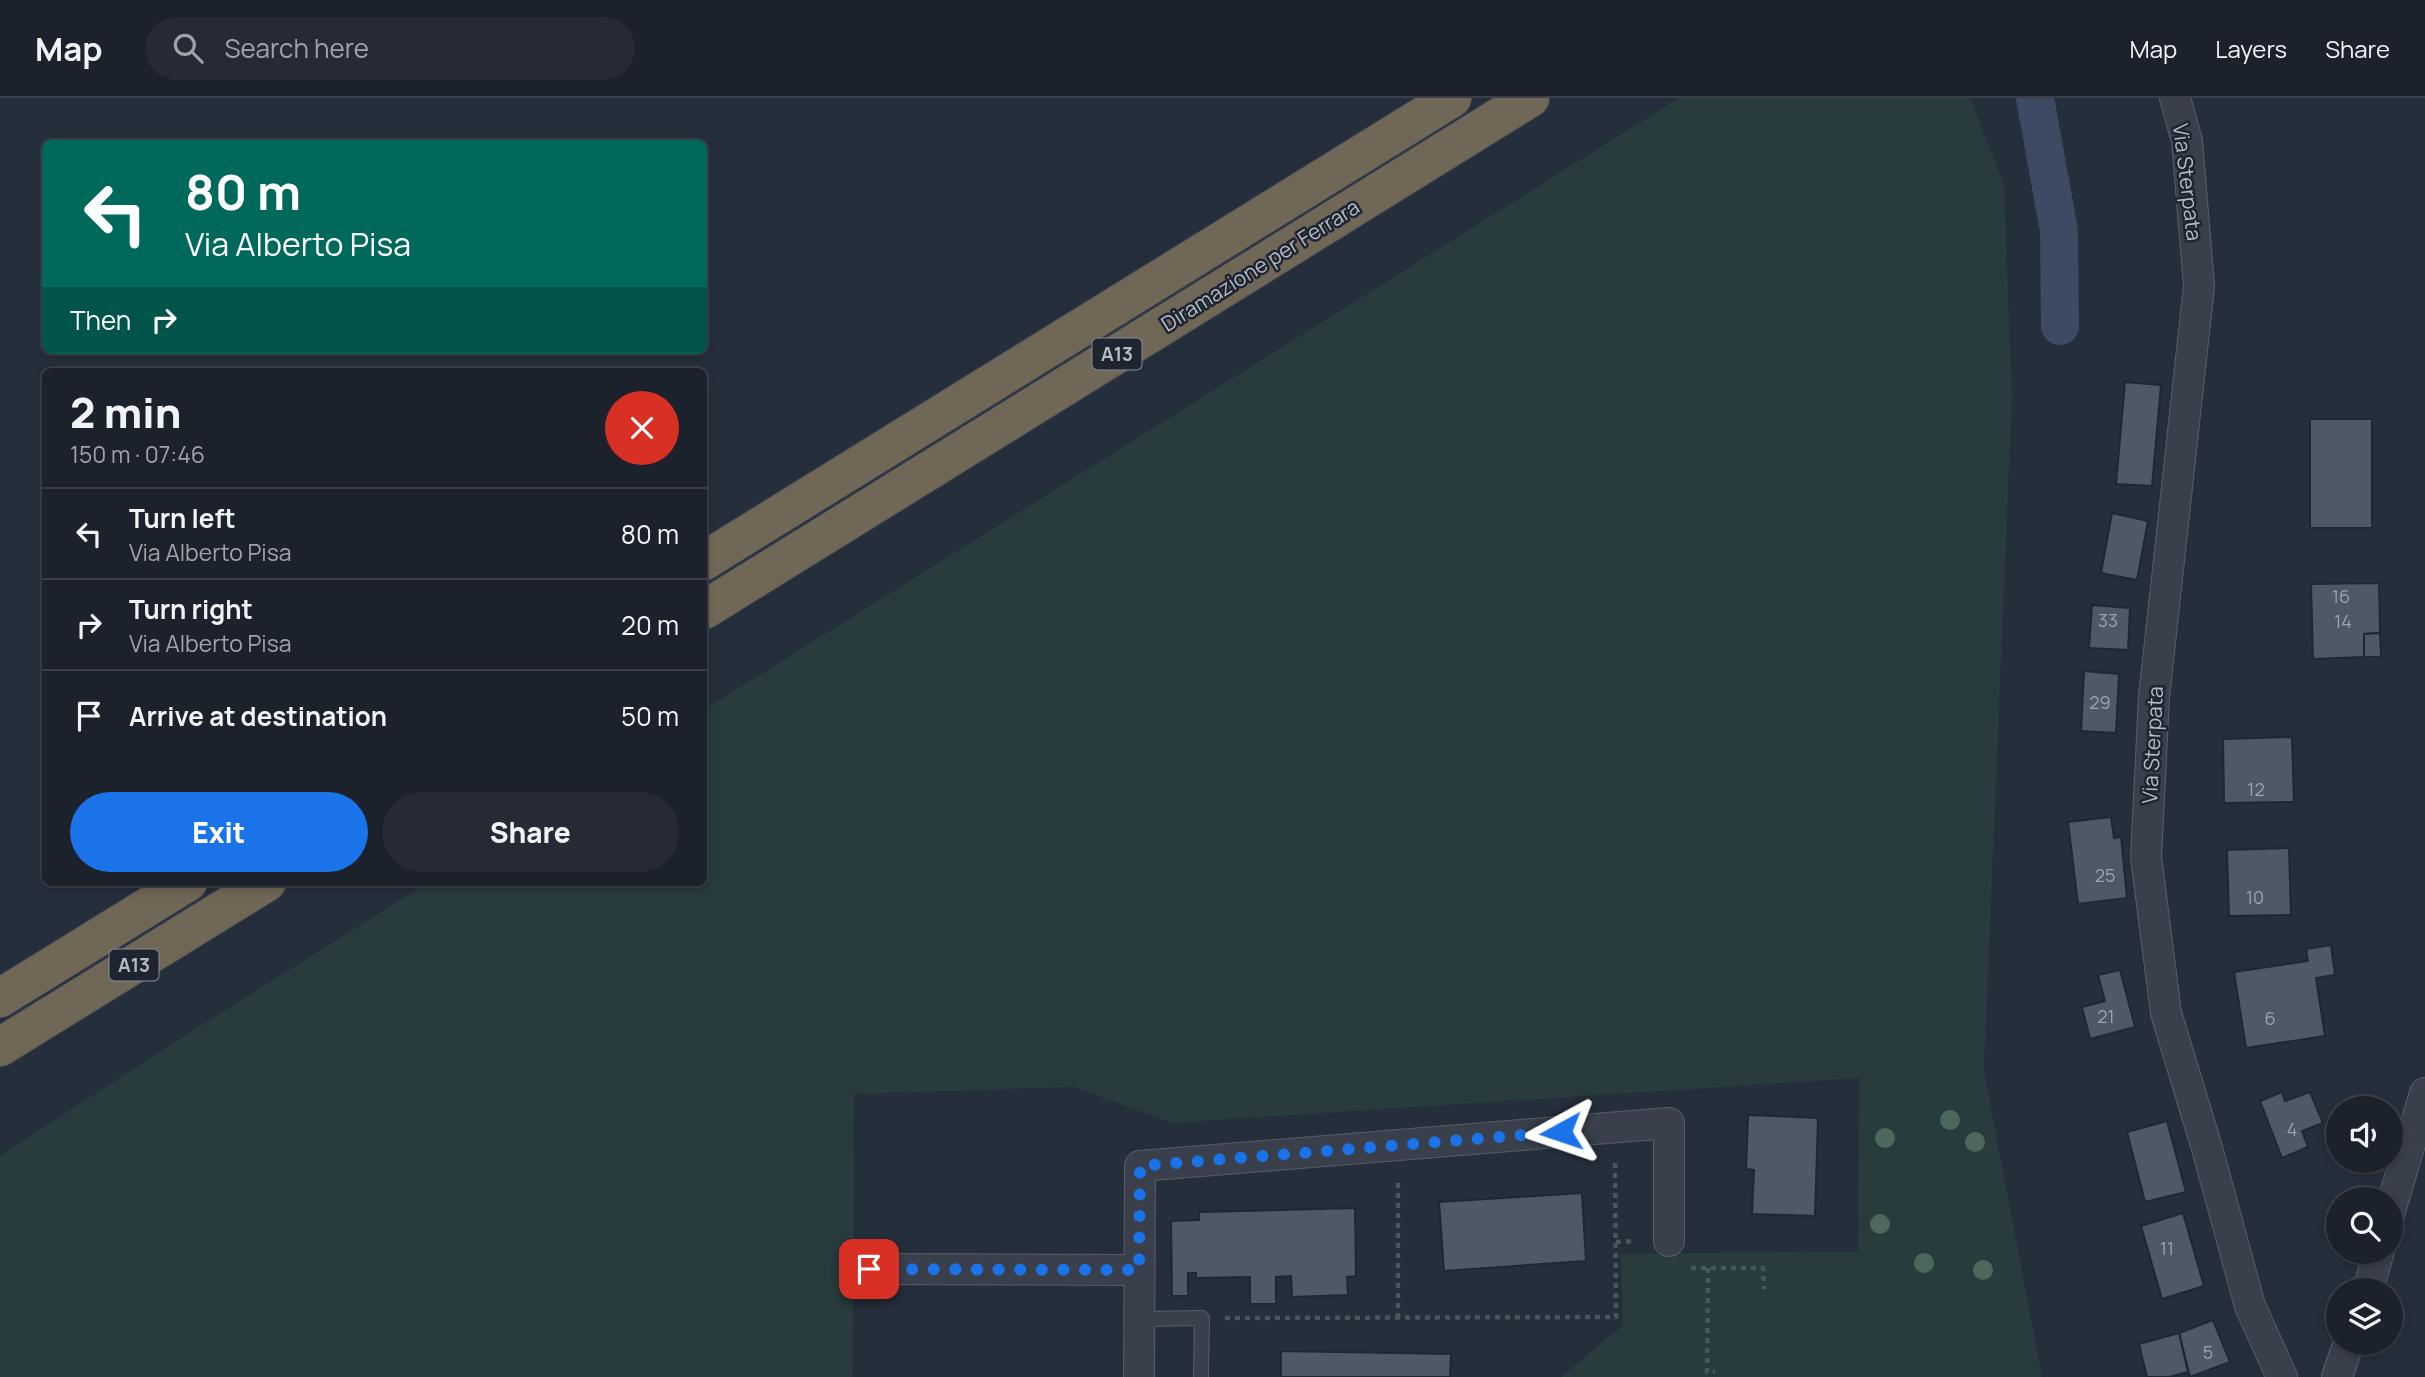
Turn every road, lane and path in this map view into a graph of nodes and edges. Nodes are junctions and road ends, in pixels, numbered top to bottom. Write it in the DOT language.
graph roads {
  1 [pos="1452,98"];
  2 [pos="1530,98"];
  3 [pos="2175,98"];
  4 [pos="707,559"];
  5 [pos="707,608"];
  6 [pos="182,886"];
  7 [pos="261,886"];
  8 [pos="0,998"];
  9 [pos="0,1047"];
  10 [pos="2425,1093"];
  11 [pos="1615,1128"];
  12 [pos="1398,1145"];
  13 [pos="2397,1187"];
  14 [pos="1670,1241"];
  15 [pos="1708,1268"];
  16 [pos="869,1269"];
  17 [pos="1139,1270"];
  18 [pos="1202,1318"];
  19 [pos="1398,1318"];
  20 [pos="1139,1319"];
  21 [pos="2344,1355"];
  22 [pos="1715,1371"];
  23 [pos="1139,1377"];
  24 [pos="1201,1377"];
  25 [pos="2281,1377"];
  26 [pos="2336,1377"];
  1 -- 4 [label="highway, Diramazione per Ferrara / A13"];
  2 -- 5 [label="highway, Diramazione per Ferrara / A13"];
  3 -- 25 [label="street, Via Sterpata"];
  6 -- 8 [label="highway, A13"];
  7 -- 9 [label="highway, A13"];
  10 -- 13 [label="street"];
  11 -- 12 [label="street"];
  11 -- 14 [label="street"];
  11 -- 19 [label="path"];
  12 -- 17 [label="street"];
  12 -- 19 [label="path"];
  15 -- 22 [label="path"];
  16 -- 17 [label="street"];
  17 -- 20 [label="street"];
  18 -- 19 [label="path"];
  18 -- 20 [label="lane"];
  18 -- 24 [label="lane"];
  20 -- 23 [label="street"];
  21 -- 26 [label="street"];
}
